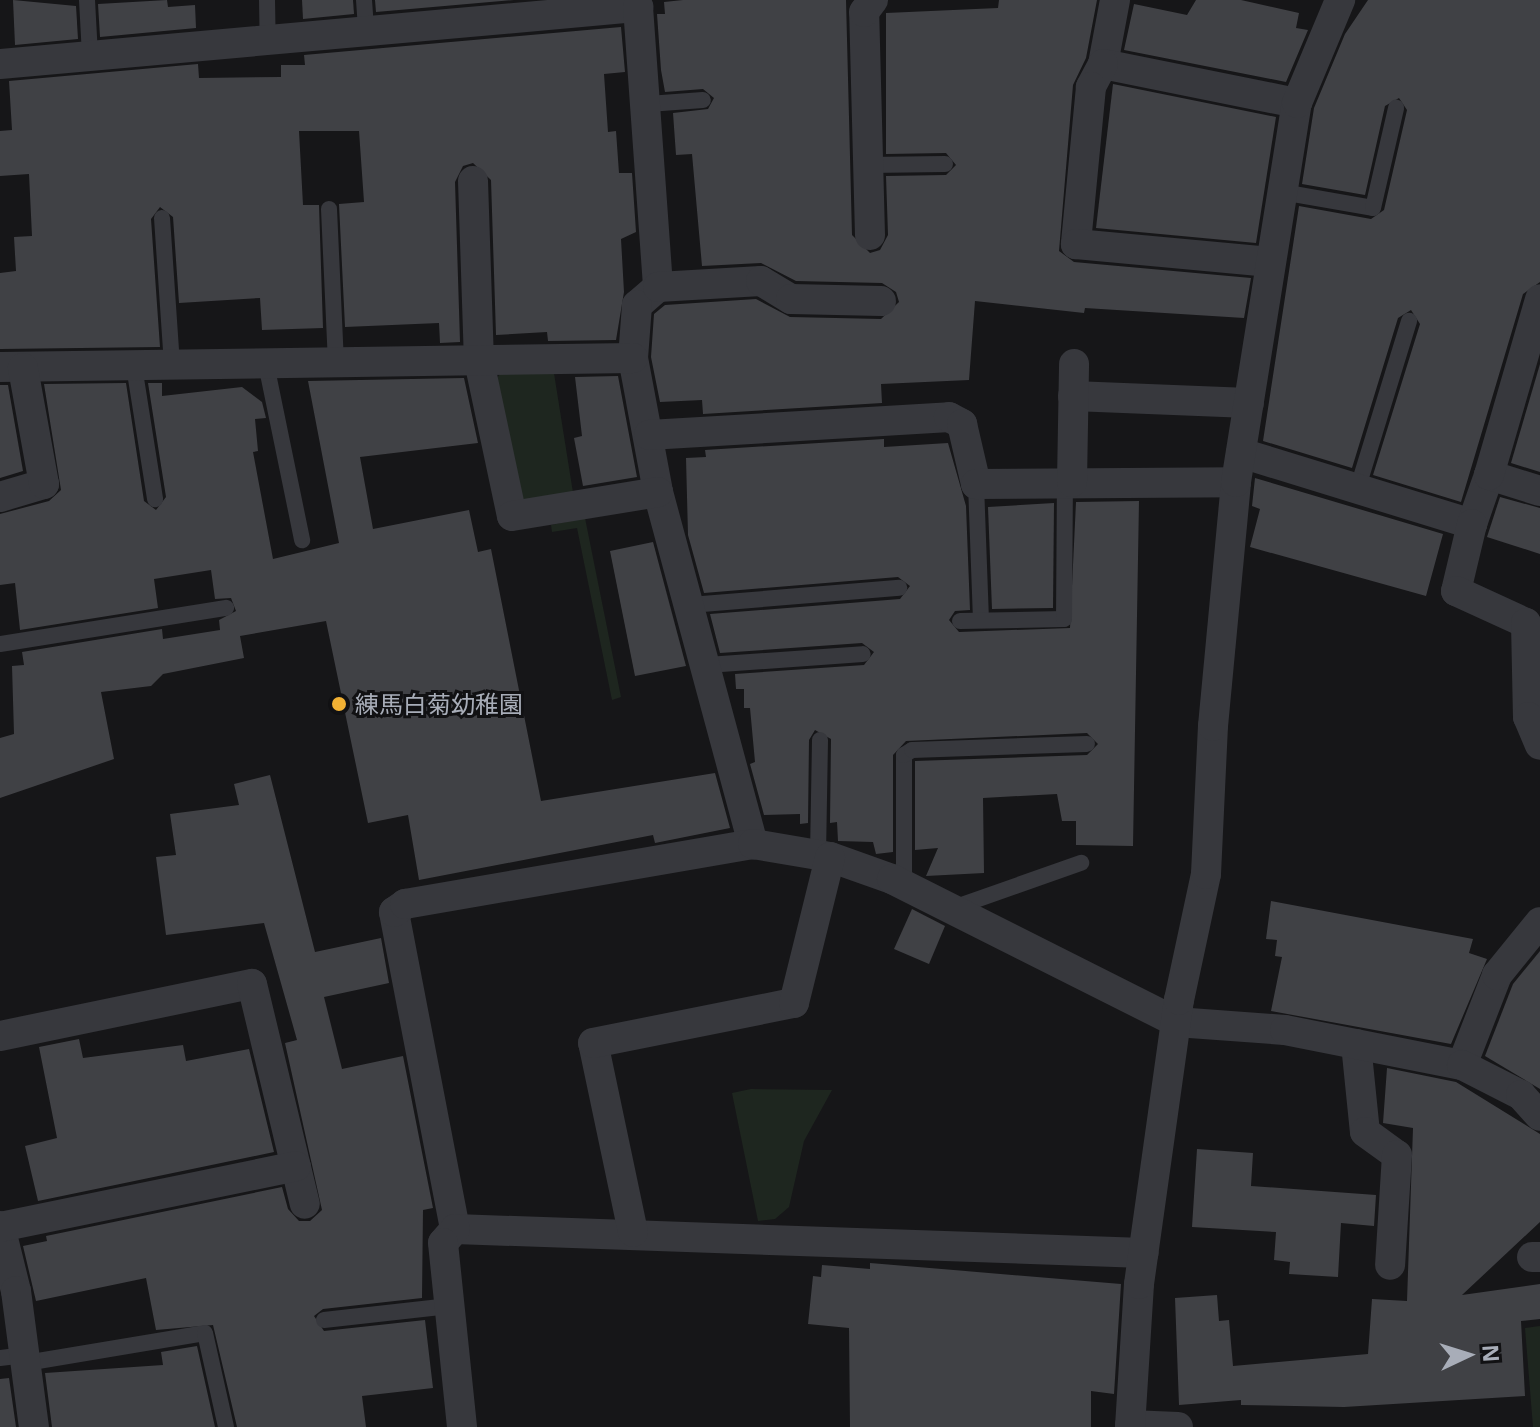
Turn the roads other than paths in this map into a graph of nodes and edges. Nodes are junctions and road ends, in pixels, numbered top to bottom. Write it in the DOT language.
graph roads {
  1 [pos="87,0"];
  2 [pos="267,0"];
  3 [pos="873,0"];
  4 [pos="1115,0"];
  5 [pos="1340,0"];
  6 [pos="591,3"];
  7 [pos="365,15"];
  8 [pos="268,39"];
  9 [pos="90,56"];
  10 [pos="0,64"];
  11 [pos="1103,64"];
  12 [pos="703,100"];
  13 [pos="1297,103"];
  14 [pos="648,104"];
  15 [pos="1396,108"];
  16 [pos="945,164"];
  17 [pos="868,165"];
  18 [pos="473,181"];
  19 [pos="1282,192"];
  20 [pos="329,209"];
  21 [pos="162,218"];
  22 [pos="870,235"];
  23 [pos="1270,262"];
  24 [pos="658,287"];
  25 [pos="1540,299"];
  26 [pos="881,301"];
  27 [pos="1409,321"];
  28 [pos="633,358"];
  29 [pos="336,361"];
  30 [pos="479,361"];
  31 [pos="266,364"];
  32 [pos="1074,364"];
  33 [pos="172,365"];
  34 [pos="134,366"];
  35 [pos="12,368"];
  36 [pos="1073,396"];
  37 [pos="1249,403"];
  38 [pos="649,435"];
  39 [pos="1239,468"];
  40 [pos="1489,475"];
  41 [pos="1069,482"];
  42 [pos="976,484"];
  43 [pos="1358,487"];
  44 [pos="1540,491"];
  45 [pos="658,492"];
  46 [pos="0,497"];
  47 [pos="155,499"];
  48 [pos="1472,524"];
  49 [pos="302,540"];
  50 [pos="899,588"];
  51 [pos="690,605"];
  52 [pos="226,608"];
  53 [pos="1533,614"];
  54 [pos="981,619"];
  55 [pos="960,621"];
  56 [pos="0,644"];
  57 [pos="863,654"];
  58 [pos="707,665"];
  59 [pos="820,740"];
  60 [pos="1087,744"];
  61 [pos="1540,745"];
  62 [pos="753,844"];
  63 [pos="824,856"];
  64 [pos="1081,863"];
  65 [pos="904,885"];
  66 [pos="951,908"];
  67 [pos="1540,922"];
  68 [pos="1176,1022"];
  69 [pos="0,1036"];
  70 [pos="1356,1044"];
  71 [pos="1462,1065"];
  72 [pos="1540,1116"];
  73 [pos="296,1166"];
  74 [pos="305,1204"];
  75 [pos="0,1227"];
  76 [pos="455,1229"];
  77 [pos="633,1232"];
  78 [pos="1144,1253"];
  79 [pos="1390,1265"];
  80 [pos="449,1306"];
  81 [pos="324,1320"];
  82 [pos="17,1359"];
  83 [pos="1130,1426"];
  84 [pos="34,1427"];
  85 [pos="226,1427"];
  86 [pos="462,1427"];
  87 [pos="1178,1427"];
  1 -- 9 [label="lane"];
  2 -- 8 [label="lane"];
  3 -- 17 [label="street"];
  4 -- 11 [label="street"];
  5 -- 13 [label="street"];
  6 -- 7 [label="street"];
  6 -- 14 [label="street"];
  7 -- 8 [label="street"];
  8 -- 9 [label="street"];
  9 -- 10 [label="street"];
  11 -- 13 [label="street"];
  11 -- 23 [label="street"];
  12 -- 14 [label="lane"];
  13 -- 19 [label="street"];
  14 -- 24 [label="street"];
  15 -- 19 [label="lane"];
  16 -- 17 [label="lane"];
  17 -- 22 [label="street"];
  18 -- 30 [label="street"];
  19 -- 23 [label="street"];
  20 -- 29 [label="lane"];
  21 -- 33 [label="lane"];
  23 -- 37 [label="street"];
  24 -- 26 [label="street"];
  24 -- 28 [label="street"];
  25 -- 40 [label="street"];
  27 -- 43 [label="lane"];
  28 -- 30 [label="street"];
  28 -- 38 [label="street"];
  29 -- 30 [label="street"];
  29 -- 31 [label="street"];
  30 -- 45 [label="street"];
  31 -- 33 [label="street"];
  31 -- 49 [label="lane"];
  32 -- 36 [label="street"];
  33 -- 34 [label="street"];
  34 -- 35 [label="street"];
  34 -- 47 [label="lane"];
  35 -- 46 [label="street"];
  36 -- 37 [label="street"];
  36 -- 41 [label="street"];
  37 -- 39 [label="street"];
  38 -- 42 [label="street"];
  38 -- 45 [label="street"];
  39 -- 41 [label="street"];
  39 -- 43 [label="street"];
  39 -- 68 [label="street"];
  40 -- 44 [label="street"];
  40 -- 48 [label="street"];
  41 -- 42 [label="street"];
  41 -- 54 [label="lane"];
  42 -- 54 [label="lane"];
  43 -- 48 [label="street"];
  45 -- 51 [label="street"];
  48 -- 53 [label="street"];
  50 -- 51 [label="lane"];
  51 -- 58 [label="street"];
  52 -- 56 [label="lane"];
  53 -- 61 [label="street"];
  54 -- 55 [label="lane"];
  57 -- 58 [label="lane"];
  58 -- 62 [label="street"];
  59 -- 63 [label="lane"];
  60 -- 65 [label="lane"];
  62 -- 63 [label="street"];
  62 -- 76 [label="street"];
  63 -- 65 [label="street"];
  63 -- 77 [label="street"];
  64 -- 66 [label="lane"];
  65 -- 66 [label="street"];
  66 -- 68 [label="street"];
  67 -- 71 [label="street"];
  68 -- 70 [label="street"];
  68 -- 78 [label="street"];
  69 -- 73 [label="street"];
  70 -- 71 [label="street"];
  70 -- 79 [label="street"];
  71 -- 72 [label="street"];
  73 -- 74 [label="street"];
  73 -- 75 [label="street"];
  75 -- 82 [label="street"];
  76 -- 77 [label="street"];
  76 -- 80 [label="street"];
  77 -- 78 [label="street"];
  78 -- 83 [label="street"];
  80 -- 81 [label="lane"];
  80 -- 86 [label="street"];
  82 -- 84 [label="street"];
  82 -- 85 [label="lane"];
  83 -- 87 [label="street"];
}
